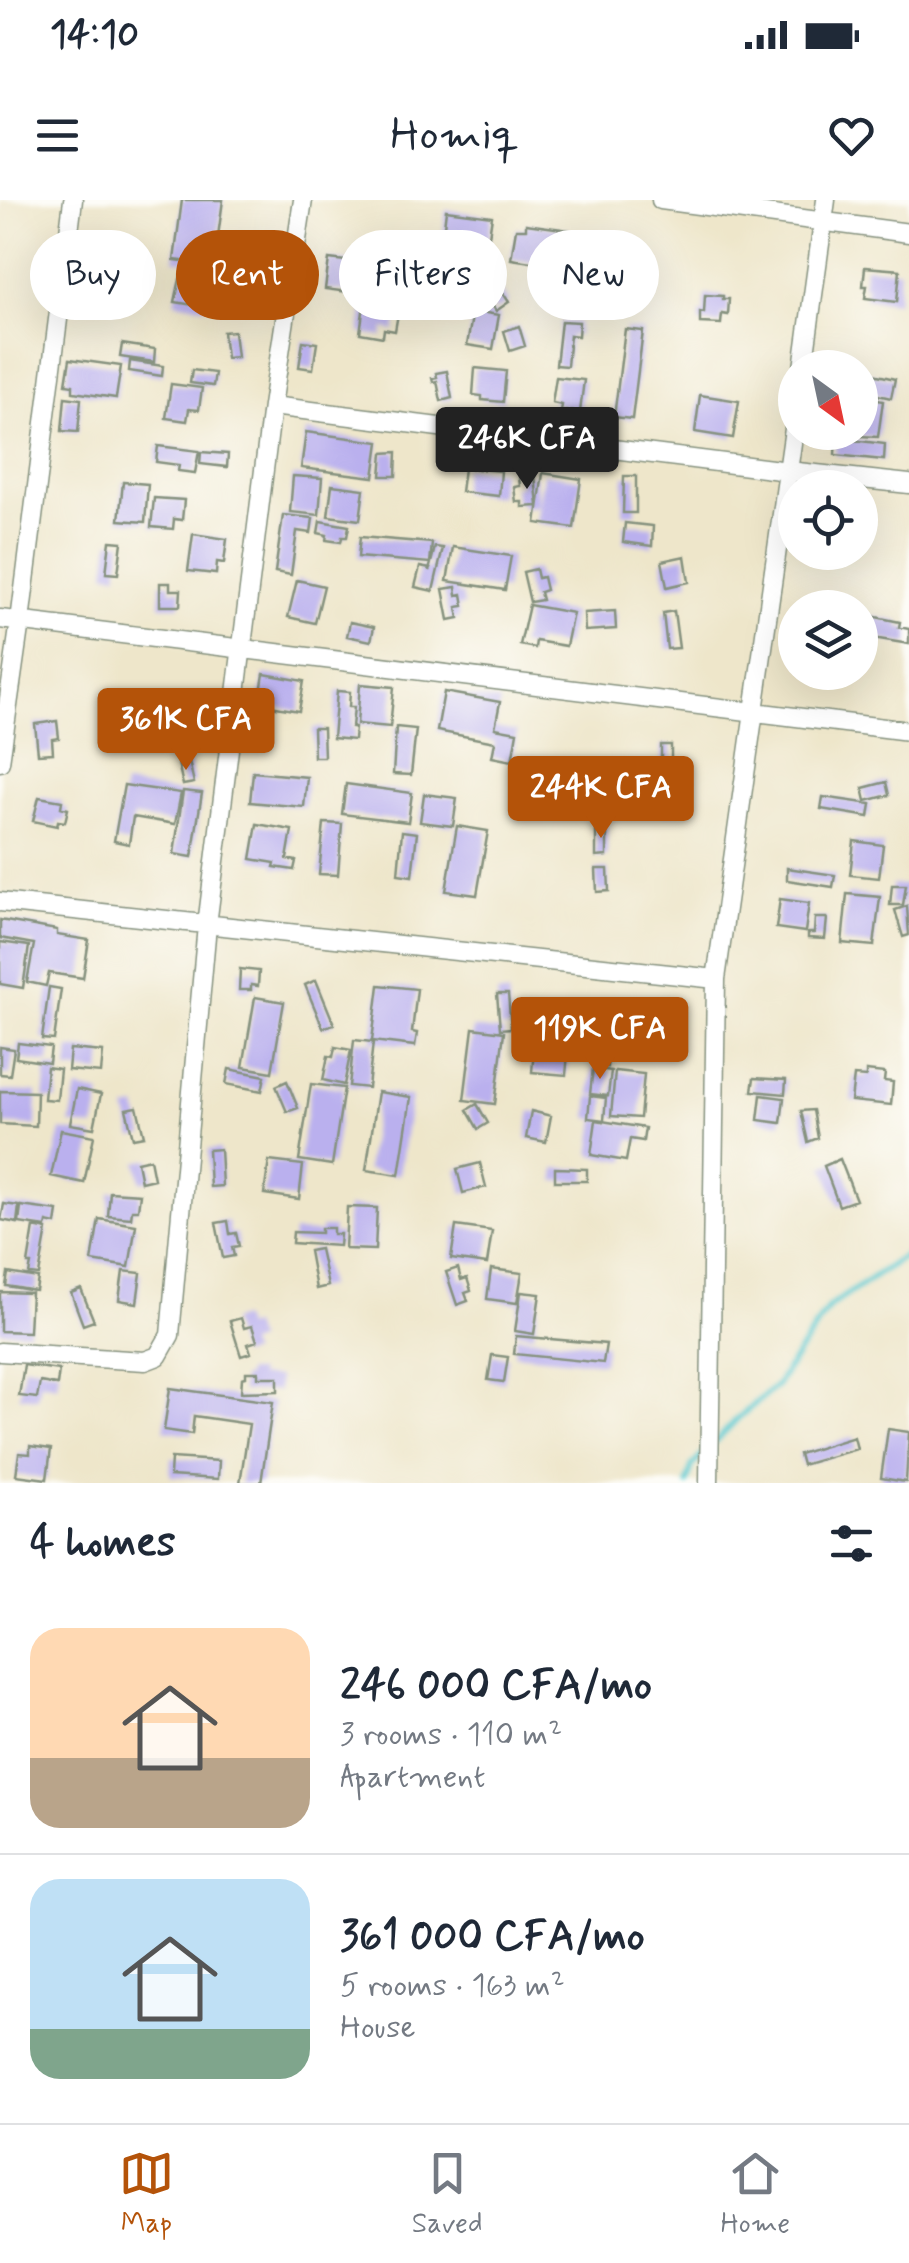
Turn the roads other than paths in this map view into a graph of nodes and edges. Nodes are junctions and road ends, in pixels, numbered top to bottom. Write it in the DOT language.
graph roads {
  1 [pos="73,200"];
  2 [pos="303,200"];
  3 [pos="661,200"];
  4 [pos="826,200"];
  5 [pos="824,222"];
  6 [pos="909,233"];
  7 [pos="806,350"];
  8 [pos="272,406"];
  9 [pos="780,470"];
  10 [pos="878,481"];
  11 [pos="909,484"];
  12 [pos="778,540"];
  13 [pos="0,618"];
  14 [pos="20,621"];
  15 [pos="242,648"];
  16 [pos="753,713"];
  17 [pos="909,731"];
  18 [pos="0,762"];
  19 [pos="0,902"];
  20 [pos="207,924"];
  21 [pos="716,979"];
  22 [pos="0,1352"];
  23 [pos="708,1483"];
  1 -- 14 [label="street"];
  2 -- 8 [label="street"];
  3 -- 5 [label="street"];
  4 -- 5 [label="street"];
  5 -- 6 [label="street"];
  5 -- 7 [label="street"];
  8 -- 9 [label="street"];
  8 -- 15 [label="street"];
  10 -- 11 [label="street"];
  12 -- 16 [label="street"];
  13 -- 14 [label="street"];
  14 -- 15 [label="street"];
  14 -- 18 [label="street"];
  15 -- 16 [label="street"];
  15 -- 20 [label="street"];
  16 -- 17 [label="street"];
  16 -- 21 [label="street"];
  19 -- 20 [label="street"];
  20 -- 21 [label="street"];
  20 -- 22 [label="street"];
  21 -- 23 [label="street"];
}
